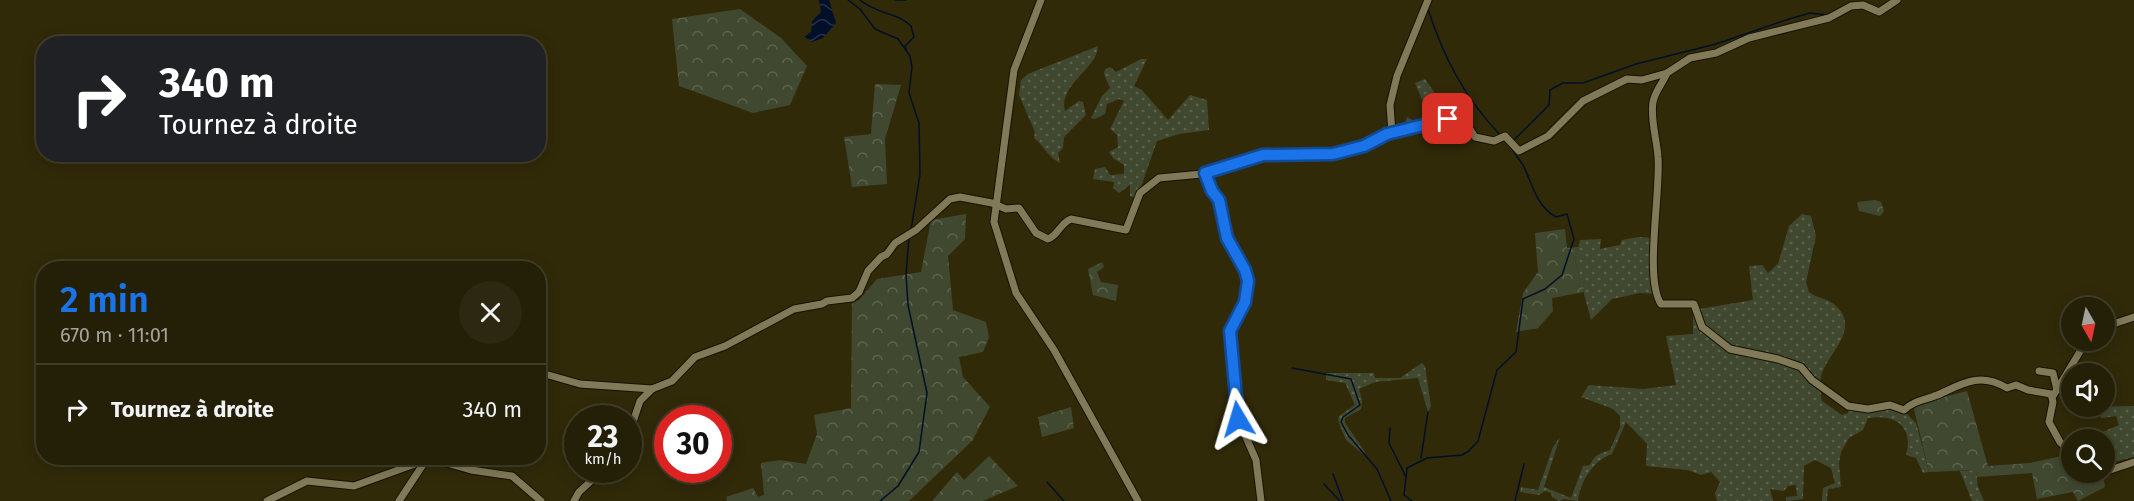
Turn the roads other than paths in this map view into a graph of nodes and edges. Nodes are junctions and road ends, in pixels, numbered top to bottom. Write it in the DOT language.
graph roads {
  1 [pos="1041,0"];
  2 [pos="1428,0"];
  3 [pos="1896,0"];
  4 [pos="1667,73"];
  5 [pos="1392,133"];
  6 [pos="1205,173"];
  7 [pos="995,204"];
  8 [pos="2134,317"];
  9 [pos="2115,323"];
  10 [pos="2080,351"];
  11 [pos="2039,371"];
  12 [pos="546,374"];
  13 [pos="652,389"];
  14 [pos="2055,393"];
  15 [pos="639,405"];
  16 [pos="2061,443"];
  17 [pos="2134,462"];
  18 [pos="412,465"];
  19 [pos="424,465"];
  20 [pos="454,465"];
  21 [pos="2115,468"];
  22 [pos="589,483"];
  23 [pos="267,501"];
  24 [pos="399,501"];
  25 [pos="541,501"];
  26 [pos="574,501"];
  27 [pos="1138,501"];
  28 [pos="1261,501"];
  1 -- 7 [label="street"];
  2 -- 5 [label="street"];
  3 -- 4 [label="street"];
  4 -- 5 [label="street"];
  4 -- 14 [label="street"];
  5 -- 6 [label="street"];
  6 -- 7 [label="street"];
  6 -- 28 [label="street"];
  7 -- 13 [label="street"];
  7 -- 27 [label="street"];
  8 -- 9 [label="street"];
  10 -- 14 [label="street"];
  11 -- 14 [label="street"];
  12 -- 13 [label="street"];
  13 -- 15 [label="street"];
  14 -- 16 [label="street"];
  17 -- 21 [label="street"];
  18 -- 23 [label="street"];
  19 -- 24 [label="street"];
  20 -- 25 [label="street"];
  22 -- 26 [label="street"];
}
